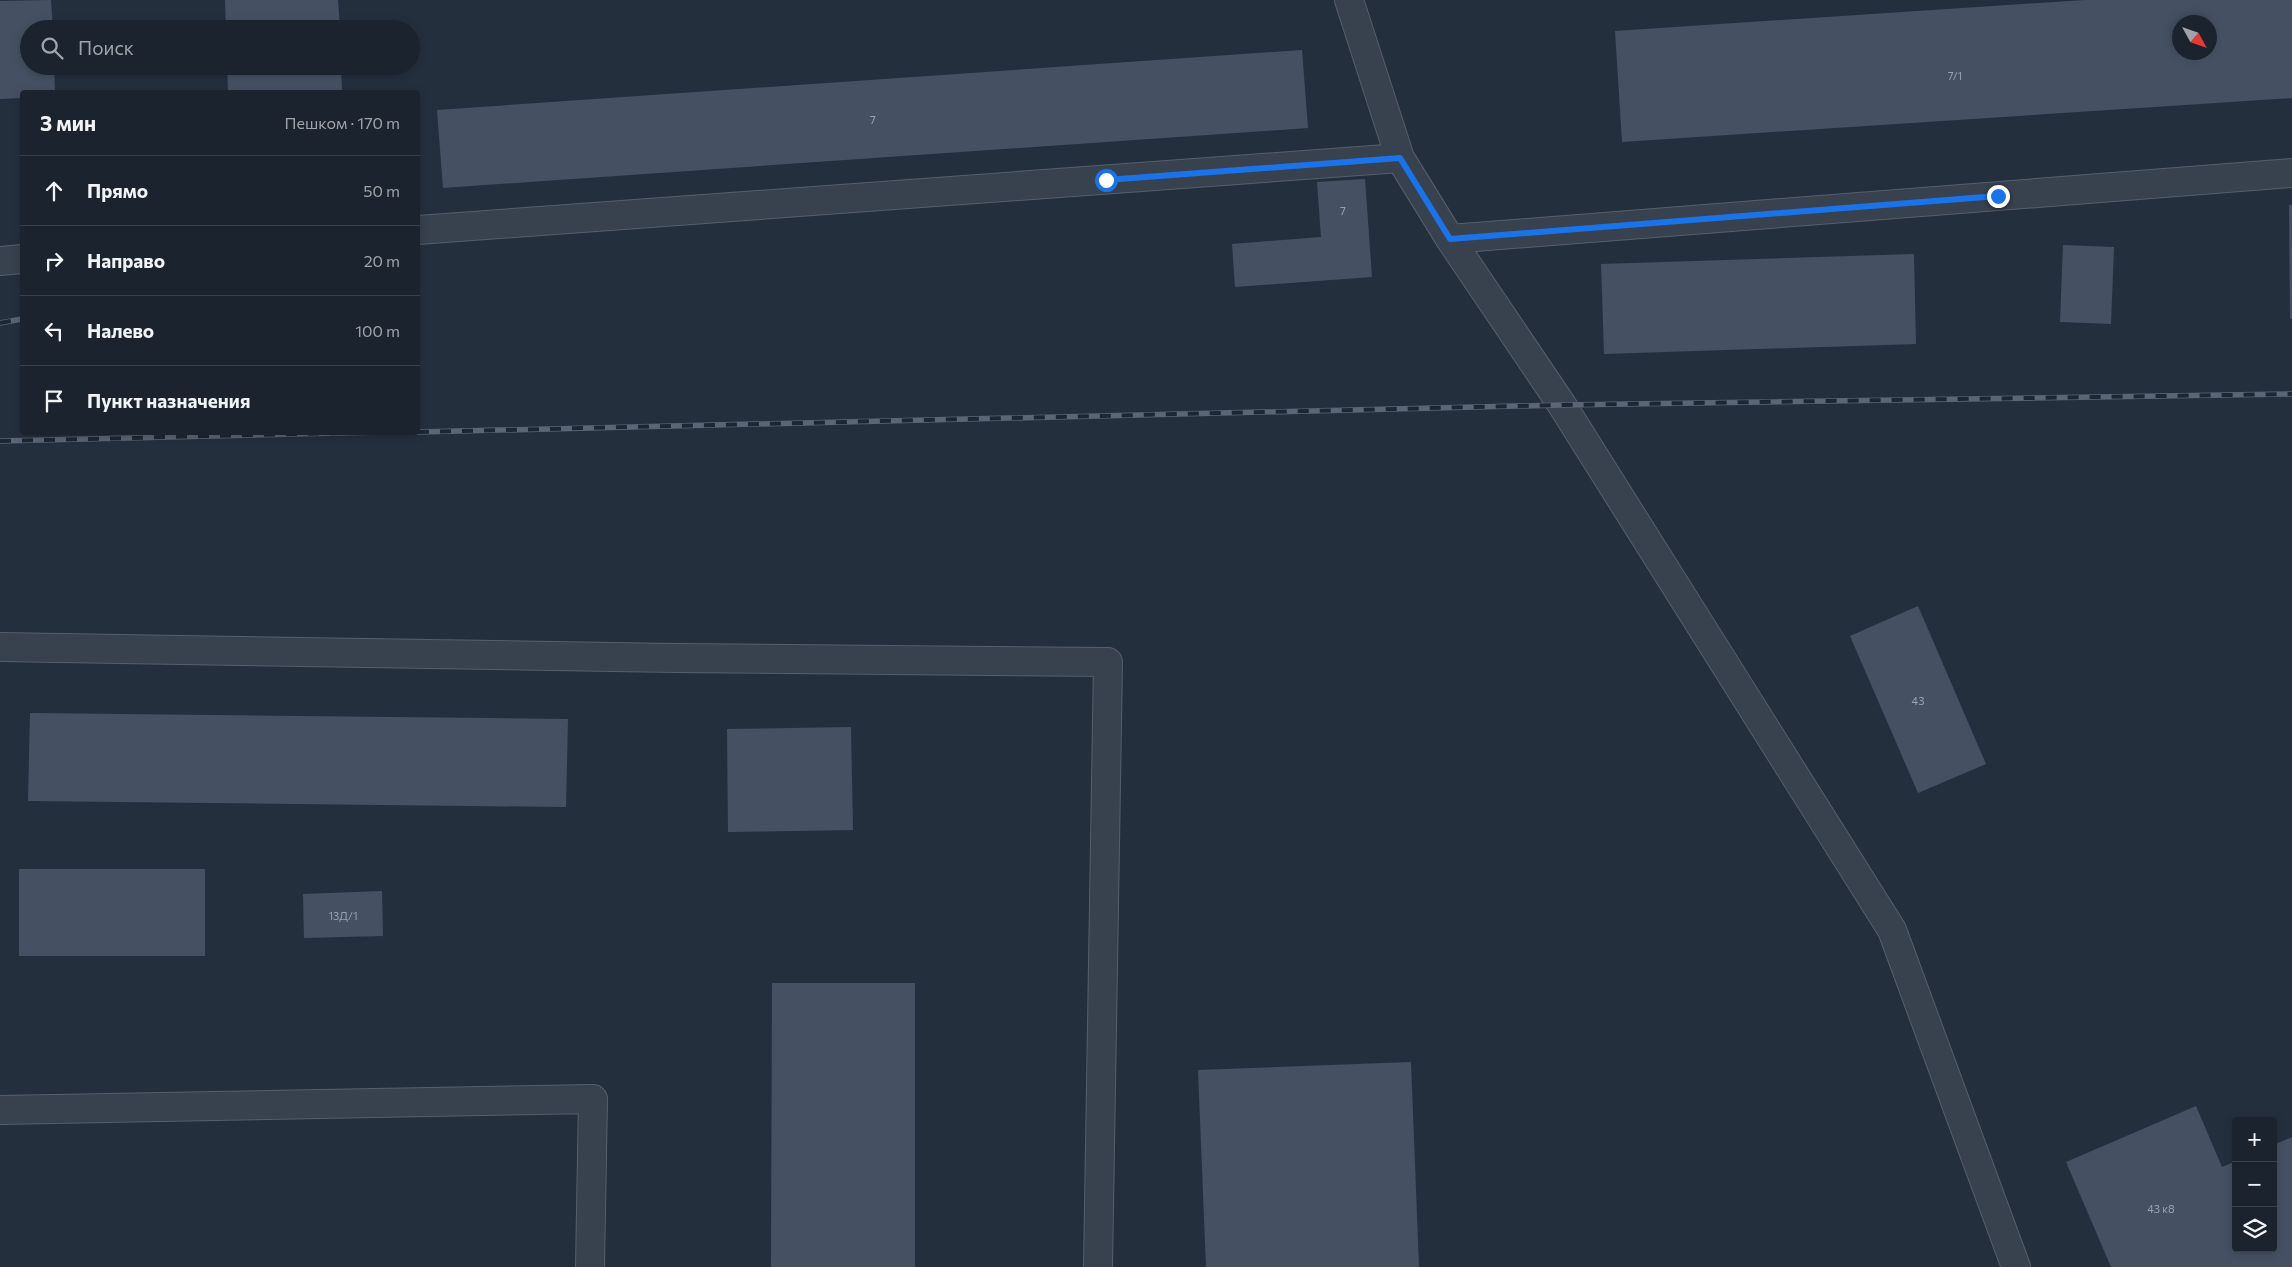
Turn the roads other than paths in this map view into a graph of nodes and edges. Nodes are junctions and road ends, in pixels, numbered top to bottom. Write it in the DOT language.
graph roads {
  1 [pos="1349,0"];
  2 [pos="1400,158"];
  3 [pos="2292,172"];
  4 [pos="420,230"];
  5 [pos="1450,239"];
  6 [pos="20,259"];
  7 [pos="0,261"];
  8 [pos="0,647"];
  9 [pos="0,1110"];
  10 [pos="590,1267"];
  11 [pos="1098,1267"];
  12 [pos="2016,1267"];
  1 -- 2 [label="street"];
  2 -- 4 [label="street"];
  2 -- 5 [label="street"];
  3 -- 5 [label="street"];
  5 -- 12 [label="street"];
  6 -- 7 [label="street"];
  8 -- 11 [label="street"];
  9 -- 10 [label="street"];
}
